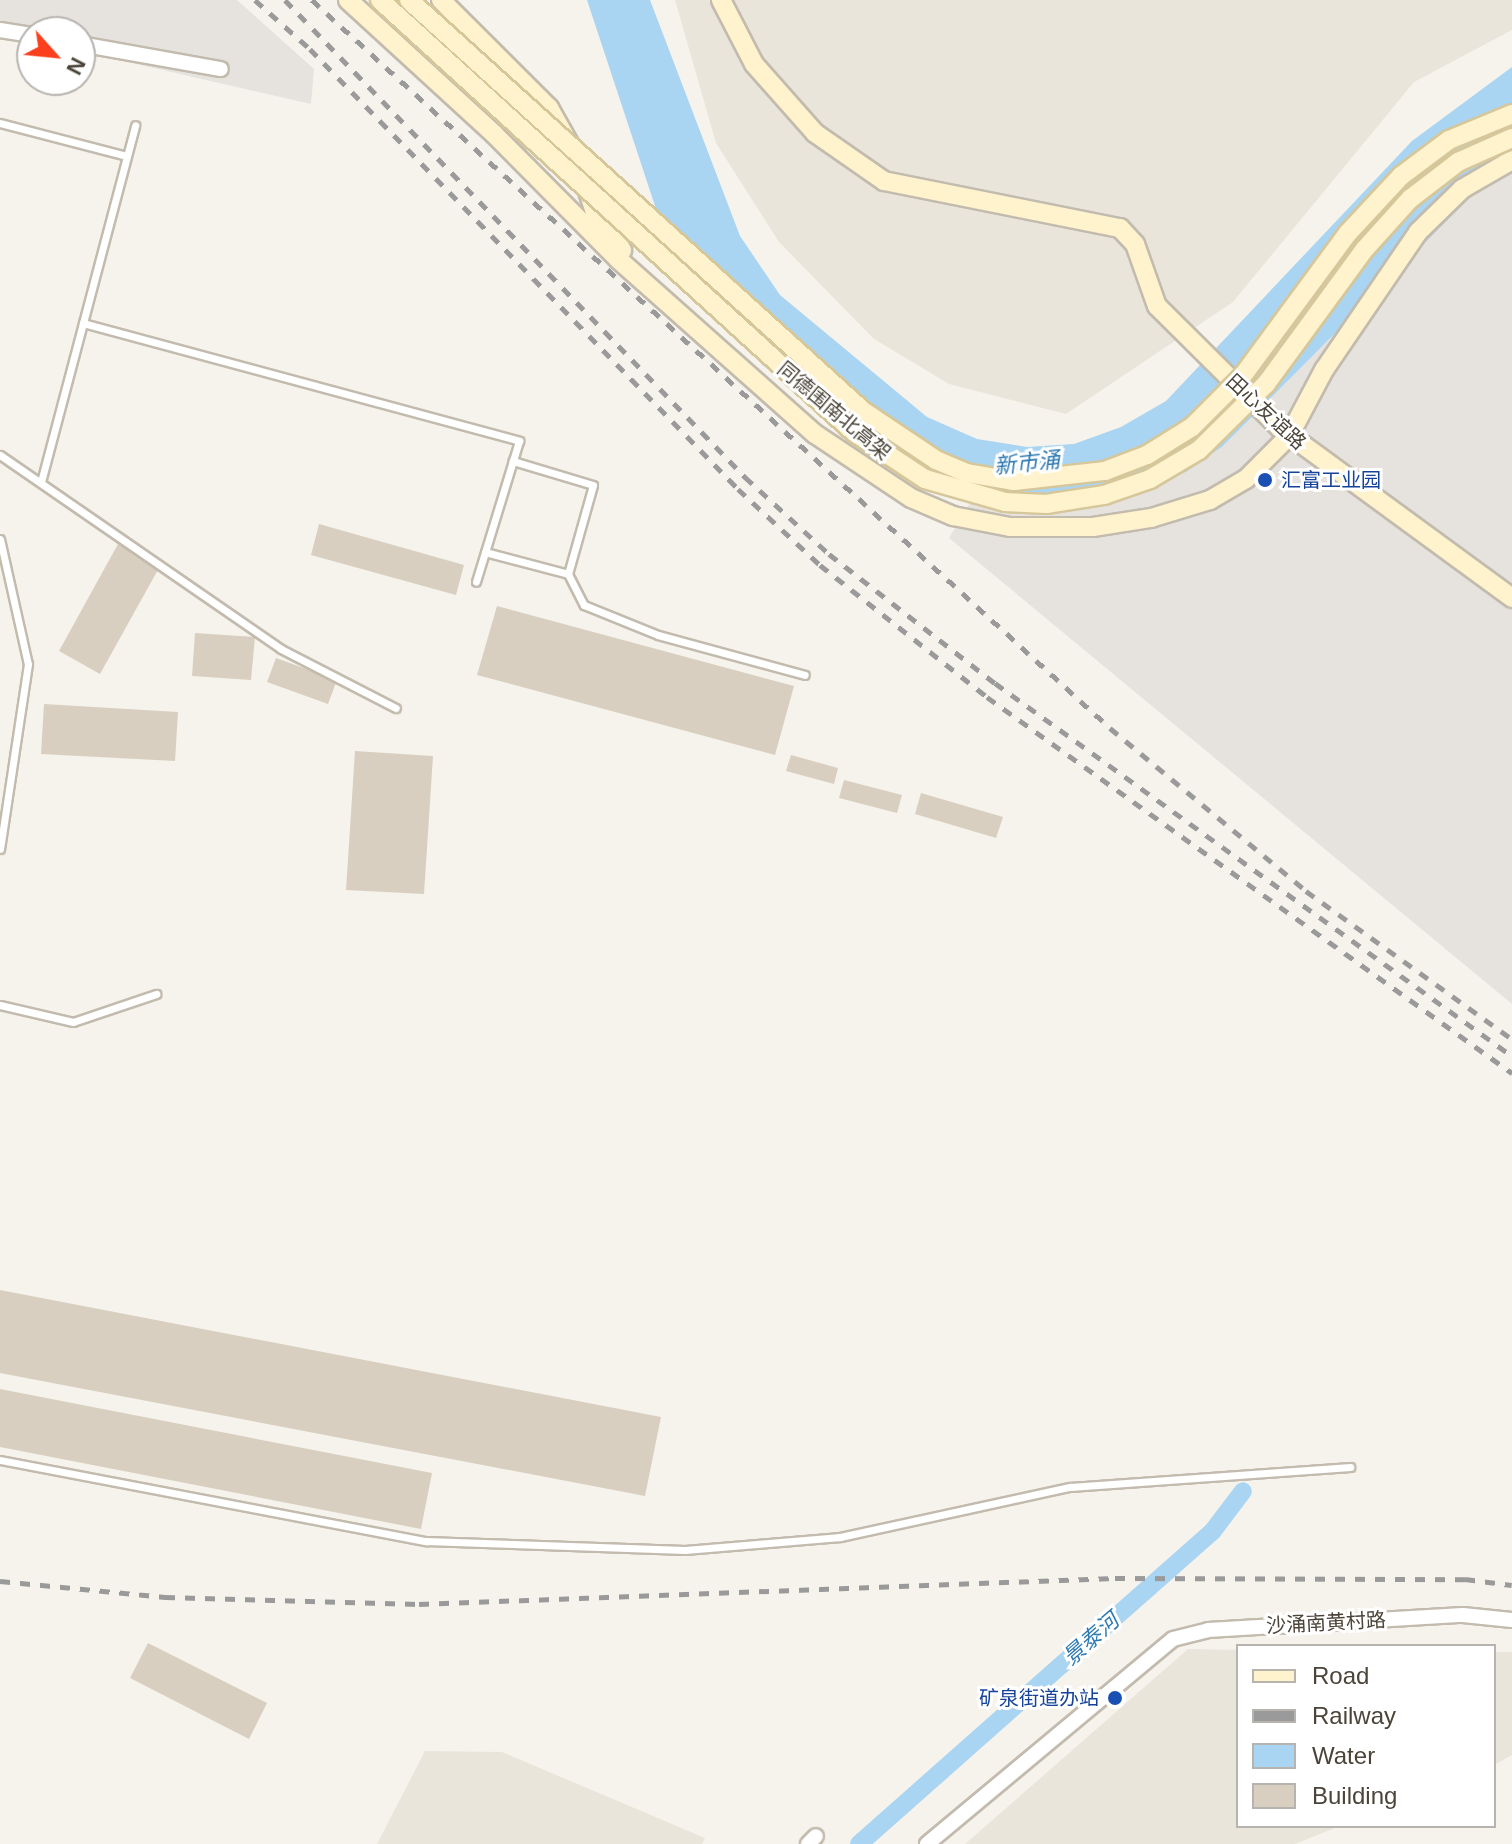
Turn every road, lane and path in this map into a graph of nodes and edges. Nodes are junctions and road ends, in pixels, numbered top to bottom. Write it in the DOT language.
graph roads {
  1 [pos="348,0"];
  2 [pos="380,0"];
  3 [pos="409,0"];
  4 [pos="441,0"];
  5 [pos="721,0"];
  6 [pos="96,47"];
  7 [pos="221,69"];
  8 [pos="549,108"];
  9 [pos="1512,114"];
  10 [pos="0,123"];
  11 [pos="135,125"];
  12 [pos="494,134"];
  13 [pos="1512,138"];
  14 [pos="127,156"];
  15 [pos="1512,160"];
  16 [pos="660,294"];
  17 [pos="83,323"];
  18 [pos="1284,432"];
  19 [pos="0,455"];
  20 [pos="513,461"];
  21 [pos="41,482"];
  22 [pos="0,539"];
  23 [pos="485,552"];
  24 [pos="568,574"];
  25 [pos="476,582"];
  26 [pos="1512,598"];
  27 [pos="805,675"];
  28 [pos="396,708"];
  29 [pos="0,849"];
  30 [pos="156,994"];
  31 [pos="0,1005"];
  32 [pos="0,1460"];
  33 [pos="1350,1467"];
  34 [pos="1512,1620"];
  35 [pos="927,1844"];
  1 -- 12 [label="street"];
  2 -- 13 [label="street, 同德围南北高架, bridge"];
  3 -- 9 [label="street, 同德围南北高架, bridge"];
  4 -- 8 [label="street"];
  5 -- 18 [label="street, 田心友谊路, bridge"];
  6 -- 7 [label="street"];
  8 -- 12 [label="street"];
  8 -- 16 [label="street"];
  10 -- 14 [label="lane"];
  11 -- 14 [label="lane"];
  12 -- 16 [label="street"];
  14 -- 17 [label="lane"];
  15 -- 18 [label="street"];
  16 -- 18 [label="street"];
  17 -- 20 [label="lane"];
  17 -- 21 [label="lane"];
  18 -- 26 [label="street, 田心友谊路"];
  19 -- 21 [label="lane"];
  20 -- 23 [label="lane"];
  20 -- 24 [label="lane"];
  21 -- 28 [label="lane"];
  22 -- 29 [label="lane"];
  23 -- 24 [label="lane"];
  23 -- 25 [label="lane"];
  24 -- 27 [label="lane"];
  30 -- 31 [label="lane"];
  32 -- 33 [label="lane"];
  34 -- 35 [label="street, 沙涌南黄村路"];
}
